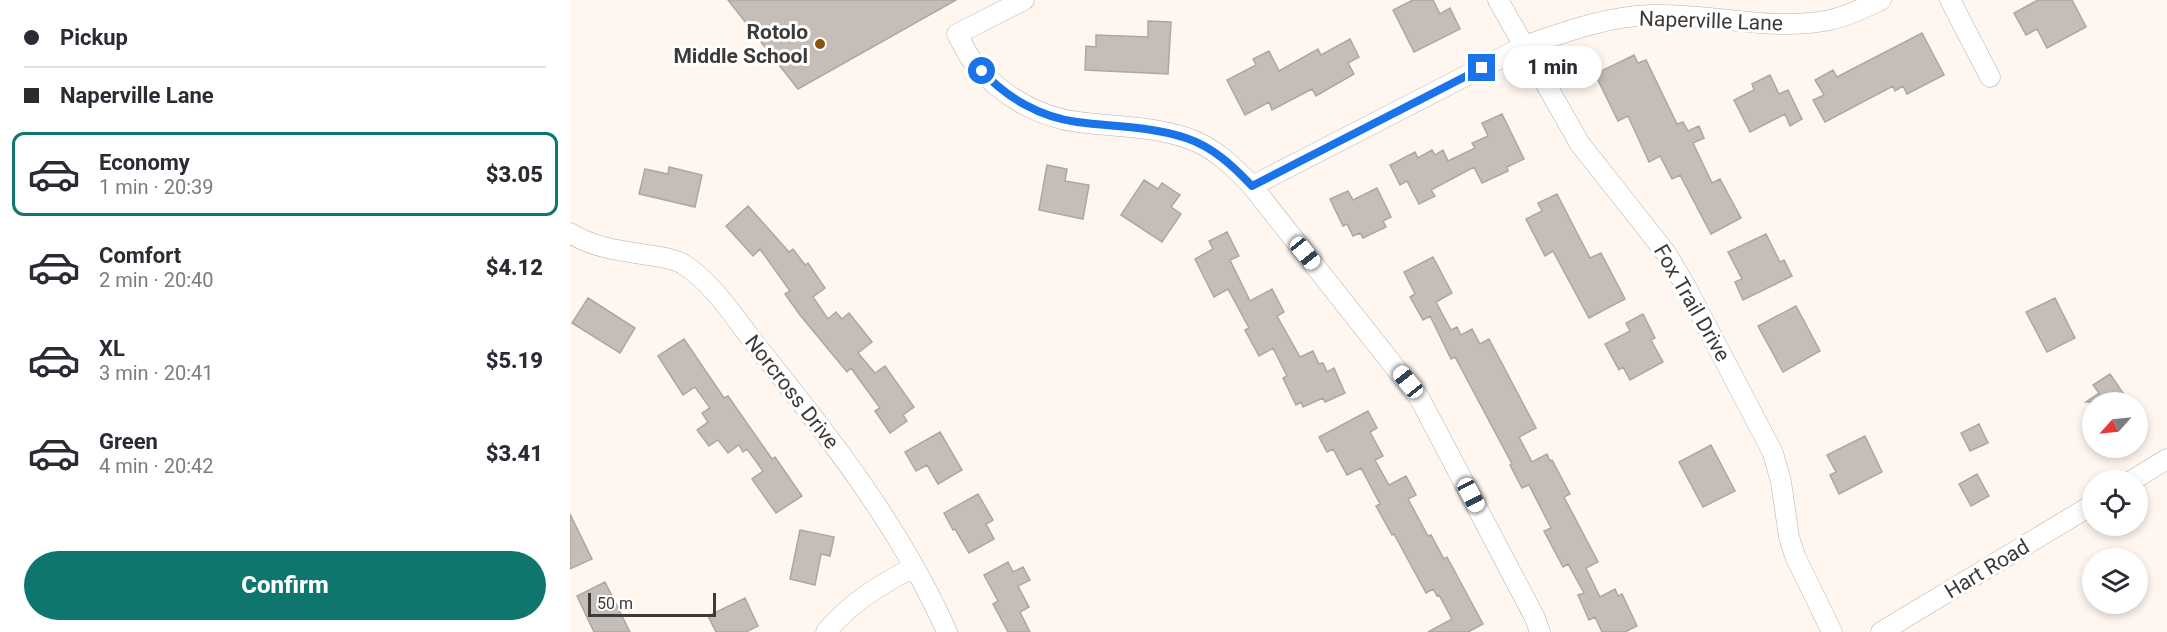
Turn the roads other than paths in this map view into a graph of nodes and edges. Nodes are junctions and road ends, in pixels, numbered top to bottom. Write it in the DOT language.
graph roads {
  1 [pos="1024,0"];
  2 [pos="1498,0"];
  3 [pos="1881,0"];
  4 [pos="1950,0"];
  5 [pos="1524,46"];
  6 [pos="1990,77"];
  7 [pos="1252,186"];
  8 [pos="570,233"];
  9 [pos="2167,459"];
  10 [pos="2148,471"];
  11 [pos="2082,511"];
  12 [pos="914,567"];
  13 [pos="826,632"];
  14 [pos="947,632"];
  15 [pos="1540,632"];
  16 [pos="1832,632"];
  17 [pos="1881,632"];
  1 -- 7 [label="street"];
  2 -- 5 [label="street, Fox Trail Drive"];
  3 -- 5 [label="street, Naperville Lane"];
  4 -- 6 [label="street"];
  5 -- 7 [label="street, Naperville Lane"];
  5 -- 16 [label="street, Fox Trail Drive"];
  7 -- 15 [label="street"];
  8 -- 12 [label="street, Norcross Drive"];
  9 -- 10 [label="street"];
  11 -- 17 [label="street, Hart Road"];
  12 -- 13 [label="street"];
  12 -- 14 [label="street, Norcross Drive"];
}
